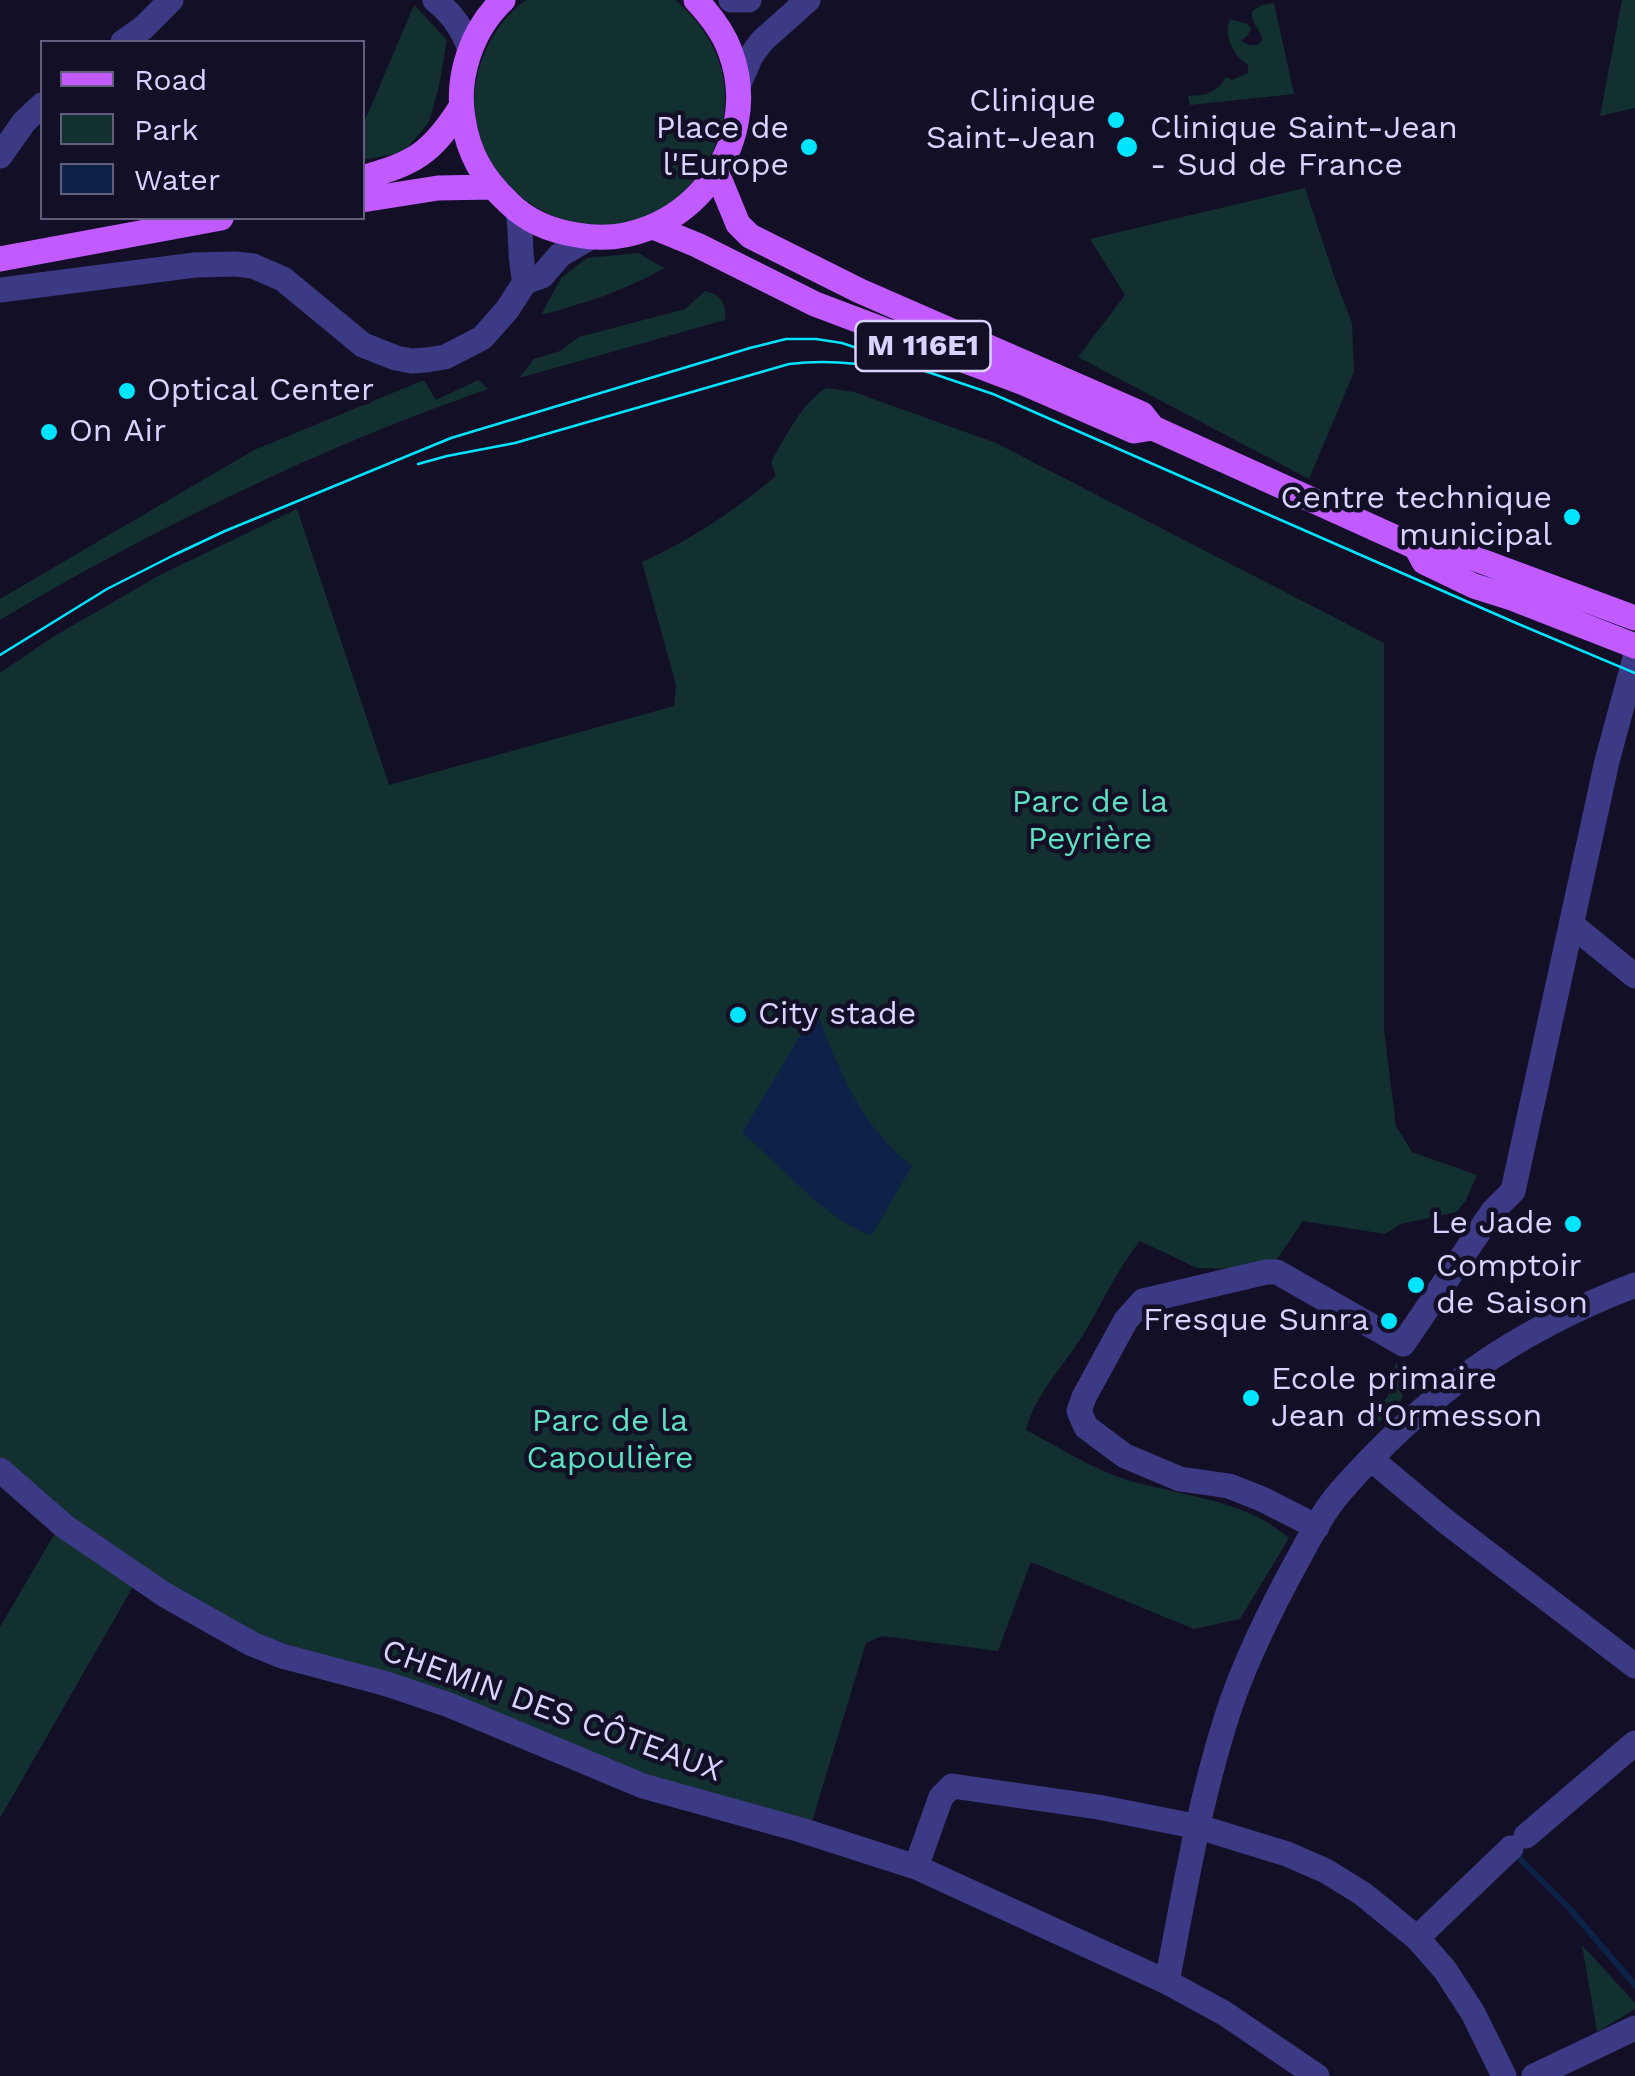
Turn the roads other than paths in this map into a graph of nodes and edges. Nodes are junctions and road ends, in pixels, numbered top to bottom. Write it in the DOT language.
graph roads {
  1 [pos="171,0"];
  2 [pos="435,0"];
  3 [pos="504,0"];
  4 [pos="696,0"];
  5 [pos="731,0"];
  6 [pos="748,0"];
  7 [pos="808,0"];
  8 [pos="127,40"];
  9 [pos="470,50"];
  10 [pos="738,86"];
  11 [pos="40,107"];
  12 [pos="461,107"];
  13 [pos="0,156"];
  14 [pos="717,173"];
  15 [pos="365,177"];
  16 [pos="492,187"];
  17 [pos="365,200"];
  18 [pos="518,211"];
  19 [pos="210,220"];
  20 [pos="653,227"];
  21 [pos="589,238"];
  22 [pos="0,259"];
  23 [pos="831,278"];
  24 [pos="525,282"];
  25 [pos="0,290"];
  26 [pos="815,304"];
  27 [pos="1153,428"];
  28 [pos="1416,547"];
  29 [pos="1474,586"];
  30 [pos="1512,598"];
  31 [pos="1635,618"];
  32 [pos="1635,634"];
  33 [pos="1635,646"];
  34 [pos="1635,657"];
  35 [pos="1572,925"];
  36 [pos="1635,976"];
  37 [pos="1635,1285"];
  38 [pos="1371,1459"];
  39 [pos="0,1470"];
  40 [pos="1317,1527"];
  41 [pos="1633,1661"];
  42 [pos="1635,1743"];
  43 [pos="1199,1827"];
  44 [pos="916,1867"];
  45 [pos="1417,1938"];
  46 [pos="1168,1982"];
  47 [pos="1635,2028"];
  48 [pos="1317,2076"];
  49 [pos="1504,2076"];
  50 [pos="1534,2076"];
  1 -- 8 [label="street"];
  2 -- 9 [label="street"];
  3 -- 9 [label="main road"];
  4 -- 10 [label="main road"];
  5 -- 6 [label="street"];
  7 -- 10 [label="street"];
  9 -- 12 [label="main road"];
  10 -- 14 [label="main road"];
  11 -- 13 [label="street"];
  12 -- 15 [label="main road"];
  12 -- 16 [label="main road"];
  14 -- 20 [label="main road"];
  14 -- 23 [label="main road, M 116E1"];
  16 -- 17 [label="main road"];
  16 -- 18 [label="main road"];
  18 -- 21 [label="main road"];
  18 -- 24 [label="street"];
  19 -- 22 [label="main road"];
  20 -- 21 [label="main road"];
  20 -- 26 [label="main road, M 116E1"];
  21 -- 24 [label="street"];
  23 -- 26 [label="main road"];
  23 -- 27 [label="main road, M 116E1"];
  24 -- 25 [label="street"];
  26 -- 27 [label="main road, M 116E1"];
  27 -- 28 [label="main road, M 116E1"];
  28 -- 29 [label="main road, M 116E1"];
  28 -- 31 [label="main road, M 116E1"];
  29 -- 30 [label="main road, M 116E1"];
  29 -- 32 [label="main road, M 116E1"];
  30 -- 33 [label="main road, M 116E1"];
  30 -- 34 [label="main road, M 116E1"];
  34 -- 35 [label="street"];
  35 -- 36 [label="street"];
  35 -- 40 [label="street"];
  37 -- 38 [label="street"];
  38 -- 40 [label="street"];
  38 -- 41 [label="street"];
  39 -- 44 [label="street, CHEMIN DES CÔTEAUX"];
  40 -- 43 [label="street"];
  42 -- 45 [label="street"];
  43 -- 44 [label="street"];
  43 -- 45 [label="street"];
  43 -- 46 [label="street"];
  44 -- 46 [label="street, CHEMIN DES CÔTEAUX"];
  45 -- 49 [label="street"];
  46 -- 48 [label="street, CHEMIN DES CÔTEAUX"];
  47 -- 50 [label="street"];
}
